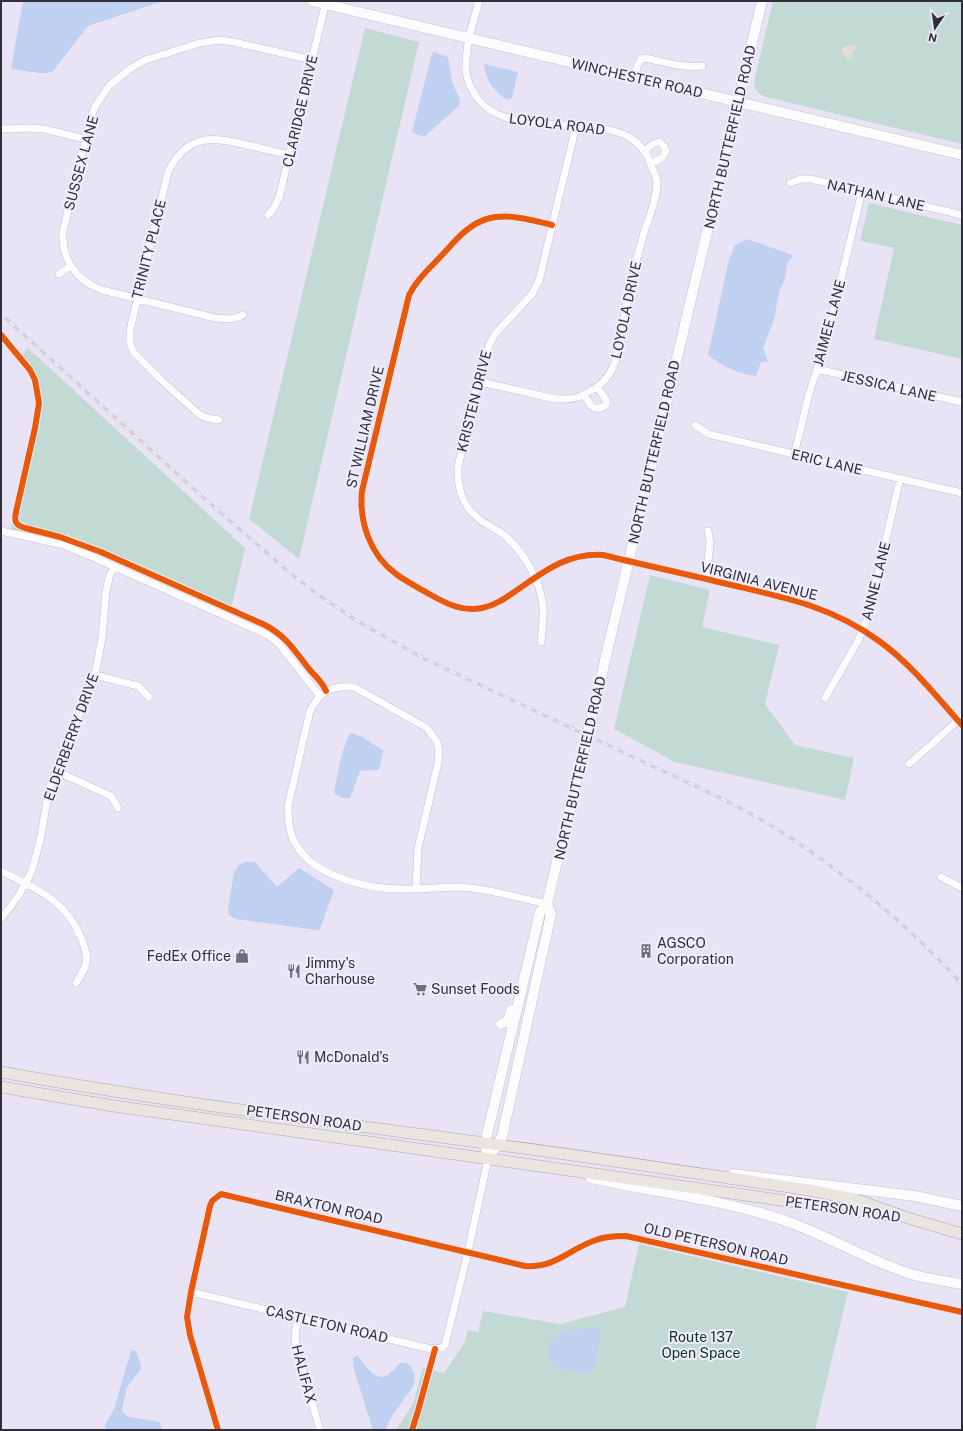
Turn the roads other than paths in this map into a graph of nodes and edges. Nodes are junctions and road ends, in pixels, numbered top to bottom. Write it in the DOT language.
graph roads {
  1 [pos="312,1"];
  2 [pos="479,1"];
  3 [pos="762,1"];
  4 [pos="326,3"];
  5 [pos="469,38"];
  6 [pos="312,60"];
  7 [pos="702,66"];
  8 [pos="634,78"];
  9 [pos="738,102"];
  10 [pos="576,126"];
  11 [pos="1,129"];
  12 [pos="85,139"];
  13 [pos="290,155"];
  14 [pos="962,155"];
  15 [pos="648,157"];
  16 [pos="790,183"];
  17 [pos="862,191"];
  18 [pos="268,215"];
  19 [pos="962,215"];
  20 [pos="552,225"];
  21 [pos="71,266"];
  22 [pos="59,274"];
  23 [pos="137,299"];
  24 [pos="243,315"];
  25 [pos="817,369"];
  26 [pos="478,381"];
  27 [pos="597,387"];
  28 [pos="584,395"];
  29 [pos="962,402"];
  30 [pos="220,420"];
  31 [pos="695,425"];
  32 [pos="794,454"];
  33 [pos="900,479"];
  34 [pos="962,493"];
  35 [pos="2,531"];
  36 [pos="708,531"];
  37 [pos="1,540"];
  38 [pos="628,561"];
  39 [pos="114,566"];
  40 [pos="535,578"];
  41 [pos="706,579"];
  42 [pos="863,630"];
  43 [pos="541,642"];
  44 [pos="95,675"];
  45 [pos="320,696"];
  46 [pos="149,697"];
  47 [pos="825,698"];
  48 [pos="961,721"];
  49 [pos="909,764"];
  50 [pos="56,771"];
  51 [pos="118,808"];
  52 [pos="1,871"];
  53 [pos="941,877"];
  54 [pos="26,884"];
  55 [pos="962,888"];
  56 [pos="416,889"];
  57 [pos="547,904"];
  58 [pos="1,919"];
  59 [pos="530,955"];
  60 [pos="76,982"];
  61 [pos="529,1016"];
  62 [pos="501,1024"];
  63 [pos="511,1033"];
  64 [pos="1,1072"];
  65 [pos="1,1087"];
  66 [pos="485,1143"];
  67 [pos="498,1144"];
  68 [pos="488,1159"];
  69 [pos="608,1161"];
  70 [pos="548,1168"];
  71 [pos="962,1206"];
  72 [pos="908,1218"];
  73 [pos="962,1234"];
  74 [pos="468,1252"];
  75 [pos="962,1284"];
  76 [pos="191,1292"];
  77 [pos="962,1312"];
  78 [pos="298,1317"];
  79 [pos="449,1328"];
  80 [pos="218,1430"];
  81 [pos="320,1430"];
  1 -- 4 [label="main road, WINCHESTER ROAD"];
  2 -- 5 [label="street, LOYOLA ROAD"];
  3 -- 9 [label="main road, NORTH BUTTERFIELD ROAD"];
  4 -- 5 [label="main road, WINCHESTER ROAD"];
  4 -- 6 [label="street, CLARIDGE DRIVE"];
  5 -- 8 [label="main road, WINCHESTER ROAD"];
  5 -- 10 [label="street, LOYOLA ROAD"];
  6 -- 12 [label="street, SUSSEX LANE"];
  6 -- 13 [label="street, CLARIDGE DRIVE"];
  7 -- 8 [label="street"];
  8 -- 9 [label="main road, WINCHESTER ROAD"];
  9 -- 14 [label="main road, WINCHESTER ROAD"];
  9 -- 38 [label="main road, NORTH BUTTERFIELD ROAD"];
  10 -- 15 [label="street, LOYOLA ROAD"];
  10 -- 20 [label="street, KRISTEN DRIVE"];
  11 -- 12 [label="street"];
  12 -- 21 [label="street, SUSSEX LANE"];
  13 -- 18 [label="street, CLARIDGE DRIVE"];
  13 -- 23 [label="street, TRINITY PLACE"];
  15 -- 27 [label="street, LOYOLA DRIVE"];
  16 -- 17 [label="street, NATHAN LANE"];
  17 -- 19 [label="street, NATHAN LANE"];
  17 -- 25 [label="street, JAIMEE LANE"];
  20 -- 26 [label="street, KRISTEN DRIVE"];
  20 -- 40 [label="street, ST WILLIAM DRIVE"];
  21 -- 22 [label="street"];
  21 -- 23 [label="street, SUSSEX LANE"];
  23 -- 24 [label="street, SUSSEX LANE"];
  23 -- 30 [label="street, TRINITY PLACE"];
  25 -- 29 [label="street, JESSICA LANE"];
  25 -- 32 [label="street, JAIMEE LANE"];
  26 -- 28 [label="street, LOYOLA DRIVE"];
  26 -- 40 [label="street, KRISTEN DRIVE"];
  27 -- 28 [label="street, LOYOLA DRIVE"];
  27 -- 28 [label="street"];
  31 -- 32 [label="street, ERIC LANE"];
  32 -- 33 [label="street, ERIC LANE"];
  33 -- 34 [label="street, ERIC LANE"];
  33 -- 42 [label="street, ANNE LANE"];
  35 -- 37 [label="street"];
  35 -- 39 [label="street"];
  36 -- 41 [label="street"];
  38 -- 40 [label="street, ST WILLIAM DRIVE"];
  38 -- 41 [label="street, VIRGINIA AVENUE"];
  38 -- 57 [label="main road, NORTH BUTTERFIELD ROAD"];
  39 -- 44 [label="street, ELDERBERRY DRIVE"];
  39 -- 45 [label="street"];
  40 -- 43 [label="street, KRISTEN DRIVE"];
  41 -- 42 [label="street, VIRGINIA AVENUE"];
  42 -- 47 [label="street, ANNE LANE"];
  42 -- 48 [label="street, VIRGINIA AVENUE"];
  44 -- 46 [label="street"];
  44 -- 50 [label="street, ELDERBERRY DRIVE"];
  45 -- 56 [label="street"];
  45 -- 56 [label="street"];
  48 -- 49 [label="street"];
  50 -- 51 [label="street"];
  50 -- 54 [label="street, ELDERBERRY DRIVE"];
  52 -- 54 [label="street"];
  53 -- 55 [label="street"];
  54 -- 58 [label="street, ELDERBERRY DRIVE"];
  54 -- 60 [label="street"];
  56 -- 57 [label="street"];
  57 -- 59 [label="main road, NORTH BUTTERFIELD ROAD"];
  57 -- 61 [label="main road, NORTH BUTTERFIELD ROAD"];
  59 -- 62 [label="main road"];
  59 -- 63 [label="main road, NORTH BUTTERFIELD ROAD"];
  61 -- 63 [label="main road"];
  61 -- 67 [label="main road, NORTH BUTTERFIELD ROAD"];
  63 -- 66 [label="main road, NORTH BUTTERFIELD ROAD"];
  64 -- 66 [label="main road, PETERSON ROAD"];
  65 -- 68 [label="main road, PETERSON ROAD"];
  66 -- 67 [label="main road, PETERSON ROAD"];
  66 -- 68 [label="main road, NORTH BUTTERFIELD ROAD"];
  67 -- 68 [label="main road, NORTH BUTTERFIELD ROAD"];
  67 -- 69 [label="main road, PETERSON ROAD"];
  68 -- 70 [label="main road, PETERSON ROAD"];
  68 -- 74 [label="street, NORTH BUTTERFIELD ROAD"];
  69 -- 71 [label="main road, PETERSON ROAD"];
  69 -- 72 [label="main road, PETERSON ROAD"];
  70 -- 72 [label="main road, PETERSON ROAD"];
  70 -- 75 [label="main road, PETERSON ROAD"];
  72 -- 73 [label="main road"];
  74 -- 76 [label="street, BRAXTON ROAD"];
  74 -- 77 [label="street, OLD PETERSON ROAD"];
  74 -- 79 [label="street, NORTH BUTTERFIELD ROAD"];
  76 -- 78 [label="street, CASTLETON ROAD"];
  76 -- 80 [label="street, BRAXTON ROAD"];
  78 -- 79 [label="street, CASTLETON ROAD"];
  78 -- 81 [label="street, HALIFAX"];
}
